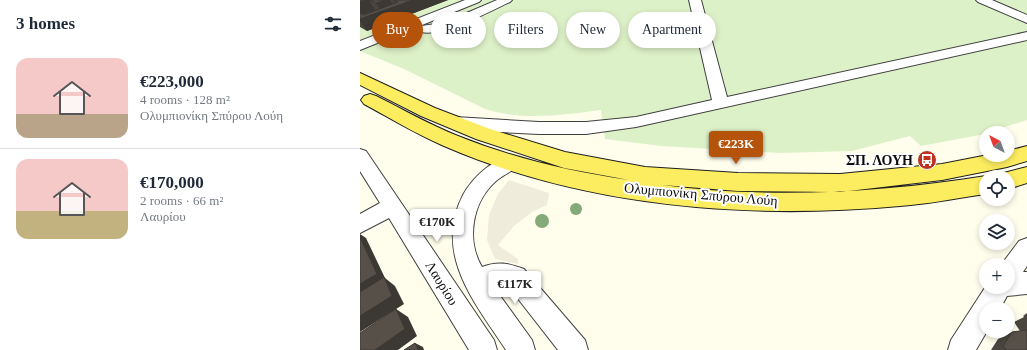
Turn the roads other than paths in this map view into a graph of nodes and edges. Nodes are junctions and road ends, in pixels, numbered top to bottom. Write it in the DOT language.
graph roads {
  1 [pos="475,0"];
  2 [pos="506,0"];
  3 [pos="695,0"];
  4 [pos="982,0"];
  5 [pos="994,5"];
  6 [pos="1027,15"];
  7 [pos="1027,19"];
  8 [pos="423,21"];
  9 [pos="423,30"];
  10 [pos="1027,36"];
  11 [pos="372,41"];
  12 [pos="360,46"];
  13 [pos="360,78"];
  14 [pos="360,95"];
  15 [pos="721,103"];
  16 [pos="448,121"];
  17 [pos="538,128"];
  18 [pos="1027,153"];
  19 [pos="516,154"];
  20 [pos="360,156"];
  21 [pos="1027,175"];
  22 [pos="1015,178"];
  23 [pos="979,185"];
  24 [pos="393,206"];
  25 [pos="360,224"];
  26 [pos="1027,248"];
  27 [pos="1015,264"];
  28 [pos="477,281"];
  29 [pos="1027,283"];
  30 [pos="1015,284"];
  31 [pos="995,294"];
  32 [pos="484,350"];
  33 [pos="522,350"];
  34 [pos="575,350"];
  35 [pos="961,350"];
  1 -- 8 [label="street"];
  2 -- 9 [label="street"];
  3 -- 15 [label="street"];
  4 -- 5 [label="street"];
  5 -- 6 [label="street"];
  5 -- 7 [label="street"];
  10 -- 15 [label="street"];
  11 -- 12 [label="street"];
  13 -- 16 [label="main road, Ολυμπιονίκη Σπύρου Λούη"];
  14 -- 19 [label="main road, Ολυμπιονίκη Σπύρου Λούη"];
  15 -- 17 [label="street"];
  16 -- 17 [label="street"];
  16 -- 19 [label="main road, Ολυμπιονίκη Σπύρου Λούη"];
  17 -- 19 [label="street"];
  18 -- 19 [label="main road, Ολυμπιονίκη Σπύρου Λούη"];
  19 -- 23 [label="main road, Ολυμπιονίκη Σπύρου Λούη"];
  19 -- 28 [label="street"];
  20 -- 24 [label="street, Λαυρίου"];
  21 -- 22 [label="main road"];
  24 -- 25 [label="street"];
  24 -- 32 [label="street, Λαυρίου"];
  26 -- 27 [label="street"];
  28 -- 33 [label="street"];
  28 -- 34 [label="street"];
  29 -- 30 [label="street"];
  31 -- 35 [label="street"];
}
